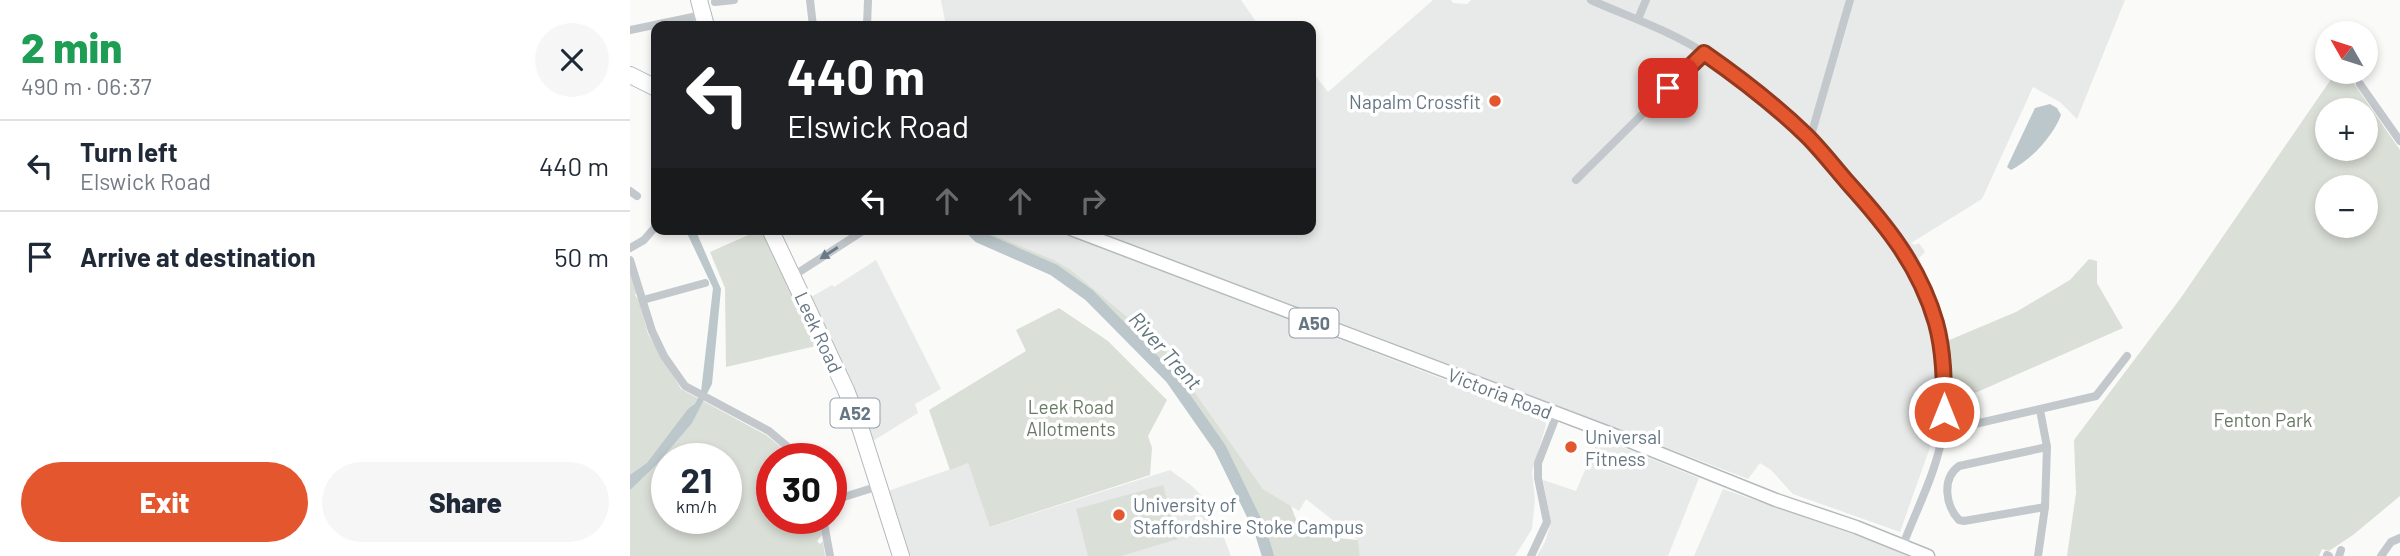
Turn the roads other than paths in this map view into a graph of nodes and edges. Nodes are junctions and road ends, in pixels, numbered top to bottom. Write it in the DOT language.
graph roads {
  1 [pos="734,0"];
  2 [pos="810,0"];
  3 [pos="868,0"];
  4 [pos="1591,0"];
  5 [pos="1646,0"];
  6 [pos="1850,0"];
  7 [pos="709,10"];
  8 [pos="1638,19"];
  9 [pos="666,21"];
  10 [pos="812,21"];
  11 [pos="867,21"];
  12 [pos="651,25"];
  13 [pos="630,30"];
  14 [pos="1704,53"];
  15 [pos="630,74"];
  16 [pos="651,77"];
  17 [pos="2360,84"];
  18 [pos="651,85"];
  19 [pos="1810,139"];
  20 [pos="2400,141"];
  21 [pos="1576,180"];
  22 [pos="651,232"];
  23 [pos="773,235"];
  24 [pos="857,235"];
  25 [pos="1087,235"];
  26 [pos="630,248"];
  27 [pos="630,260"];
  28 [pos="793,276"];
  29 [pos="705,283"];
  30 [pos="643,300"];
  31 [pos="2127,356"];
  32 [pos="2040,410"];
  33 [pos="1556,414"];
  34 [pos="1949,430"];
  35 [pos="783,443"];
  36 [pos="2047,447"];
  37 [pos="879,486"];
  38 [pos="847,497"];
  39 [pos="2045,507"];
  40 [pos="827,534"];
  41 [pos="2400,538"];
  42 [pos="1903,545"];
  43 [pos="830,556"];
  44 [pos="901,556"];
  45 [pos="1531,556"];
  46 [pos="1928,556"];
  47 [pos="2038,556"];
  48 [pos="2381,556"];
  1 -- 7 [label="street"];
  2 -- 10 [label="street"];
  3 -- 11 [label="street"];
  4 -- 8 [label="street"];
  5 -- 8 [label="street"];
  6 -- 19 [label="street"];
  7 -- 9 [label="street"];
  8 -- 14 [label="street"];
  12 -- 13 [label="street"];
  14 -- 19 [label="street"];
  14 -- 21 [label="street"];
  15 -- 16 [label="highway"];
  15 -- 18 [label="highway"];
  17 -- 20 [label="street"];
  19 -- 42 [label="street"];
  22 -- 26 [label="street"];
  23 -- 28 [label="highway, Leek Road / A52"];
  24 -- 28 [label="street, one-way"];
  25 -- 33 [label="main road, Victoria Road / A50"];
  27 -- 30 [label="street"];
  28 -- 37 [label="highway, Leek Road / A52"];
  29 -- 30 [label="street"];
  30 -- 35 [label="street"];
  31 -- 32 [label="street"];
  32 -- 34 [label="street"];
  32 -- 36 [label="street"];
  33 -- 42 [label="main road, Victoria Road / A50"];
  33 -- 45 [label="street"];
  36 -- 39 [label="street"];
  36 -- 39 [label="street"];
  37 -- 38 [label="street"];
  37 -- 44 [label="highway, Leek Road / A52"];
  39 -- 47 [label="street"];
  40 -- 43 [label="street"];
  41 -- 48 [label="street"];
  42 -- 46 [label="main road, Victoria Road / A50"];
}
